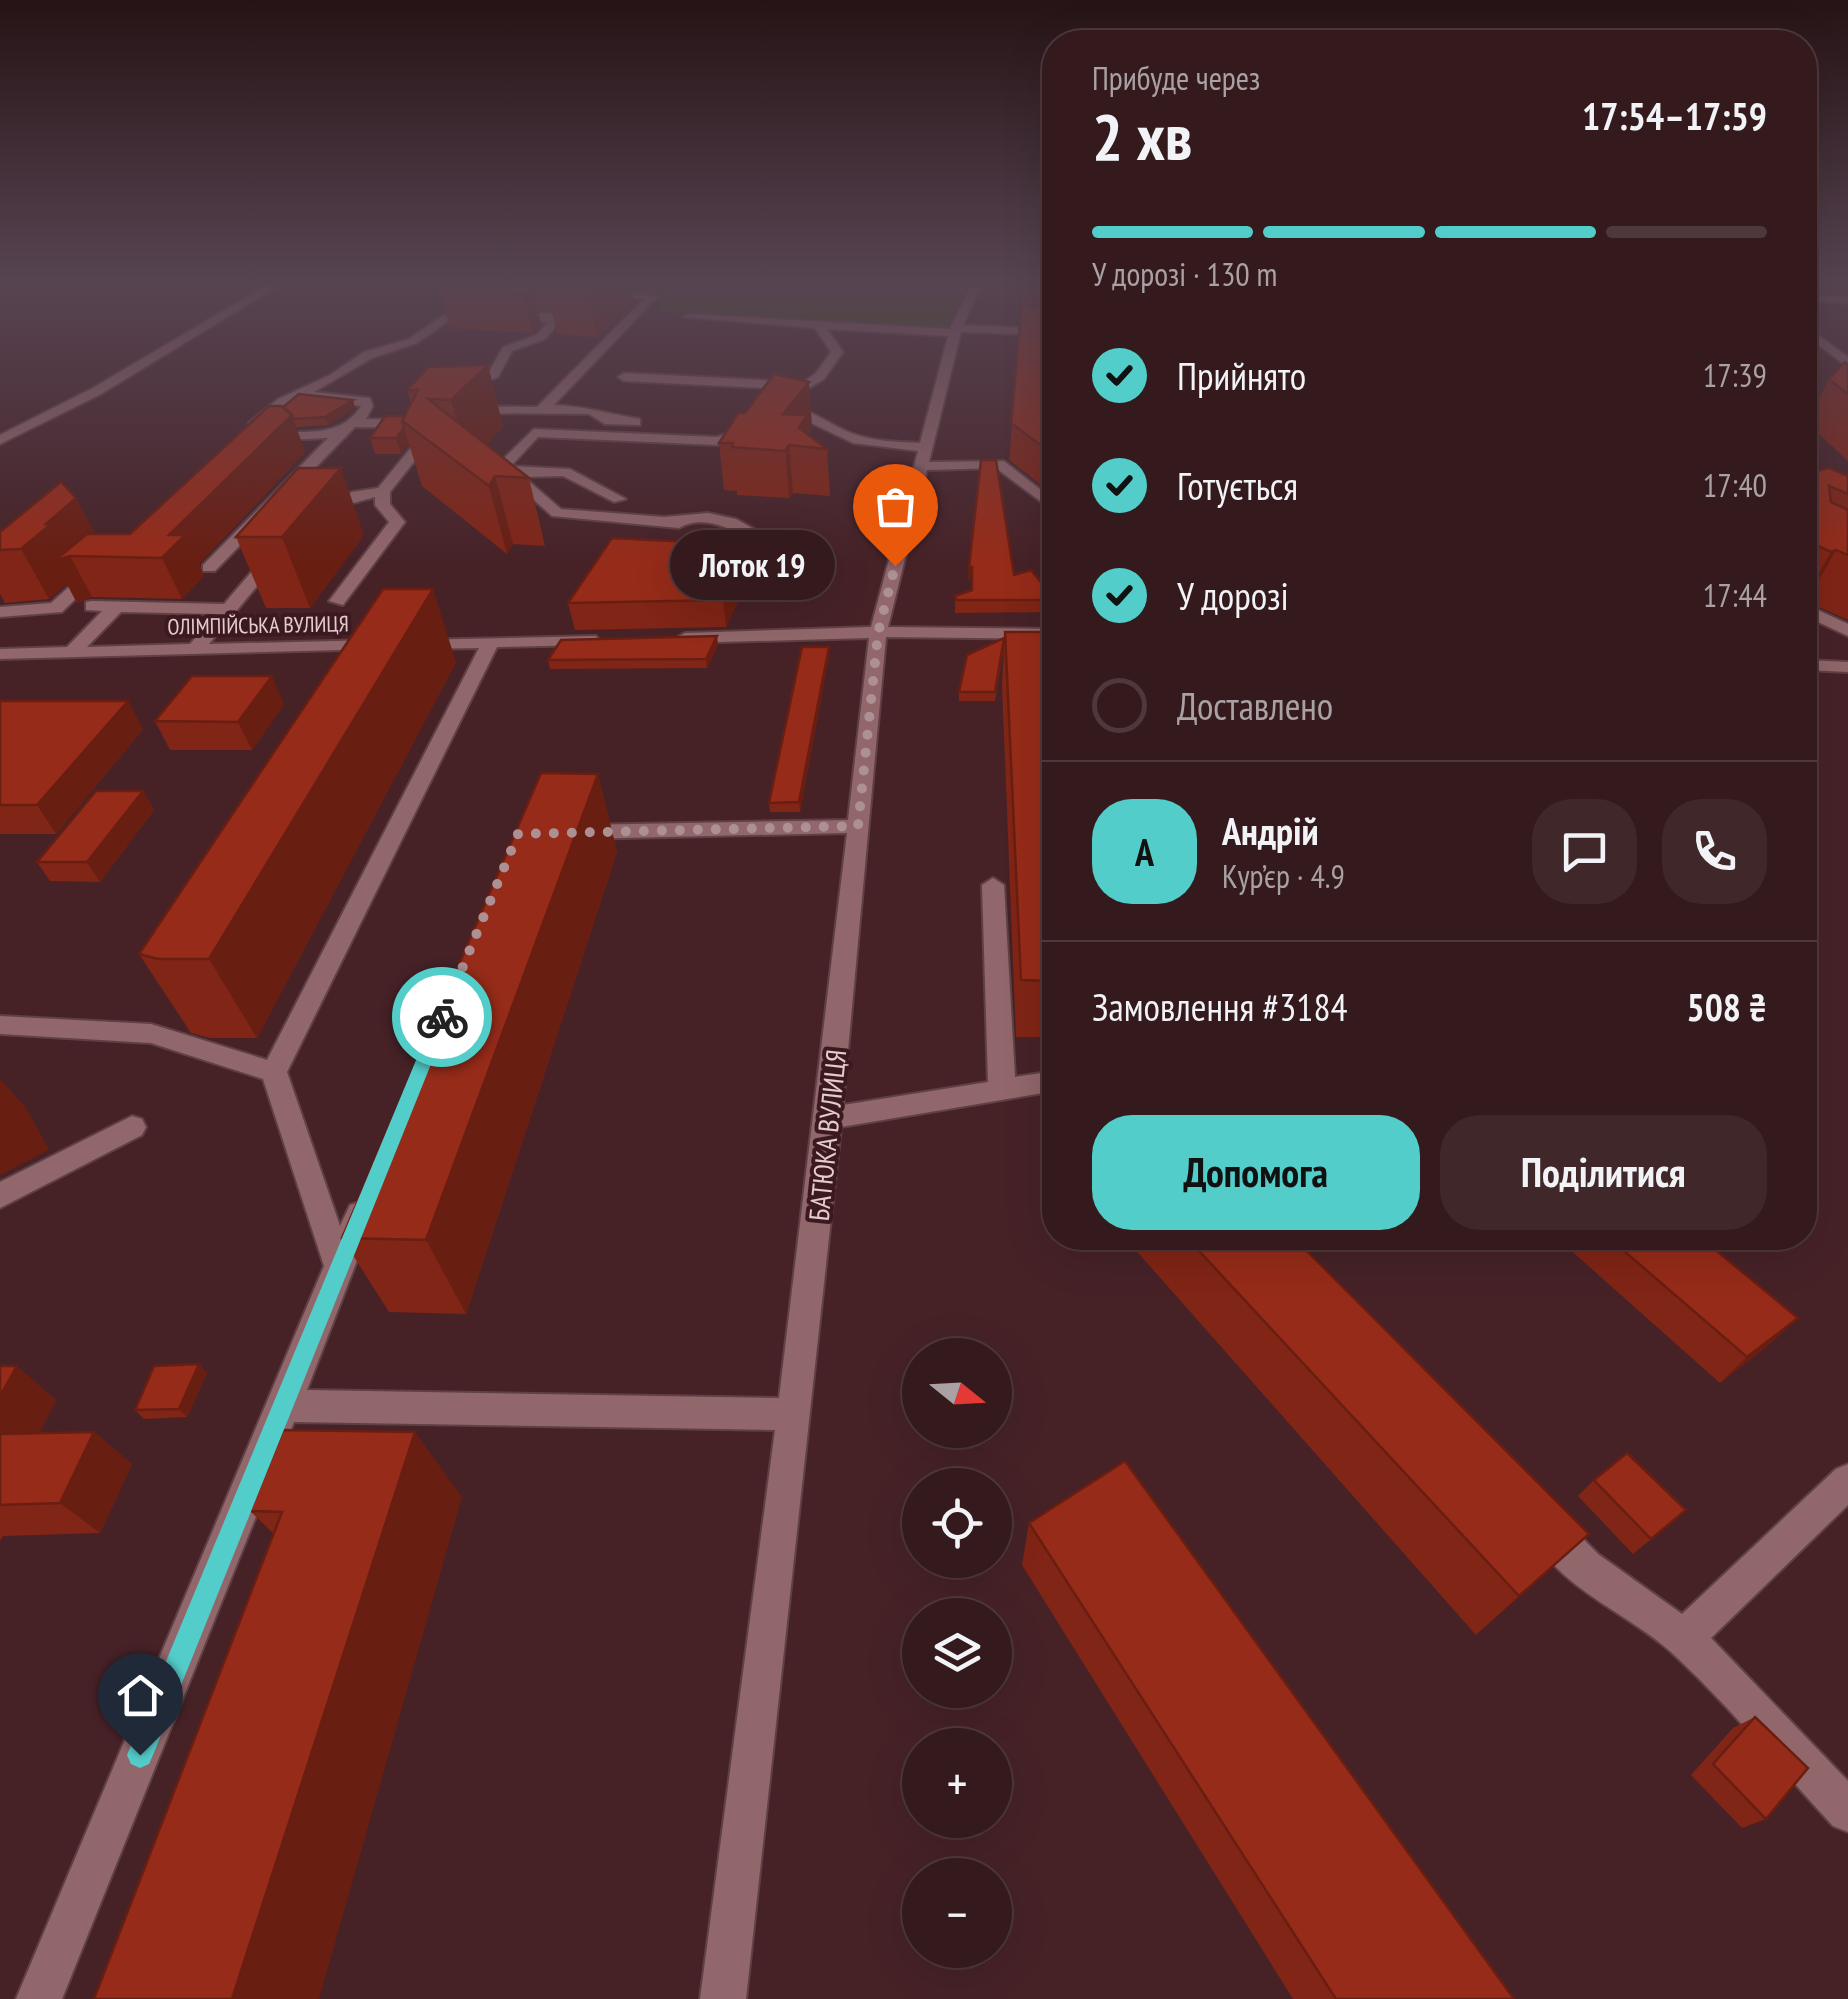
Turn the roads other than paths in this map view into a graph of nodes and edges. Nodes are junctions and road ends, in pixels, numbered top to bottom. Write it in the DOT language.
graph roads {
  1 [pos="125,375"];
  2 [pos="338,375"];
  3 [pos="492,375"];
  4 [pos="575,375"];
  5 [pos="821,375"];
  6 [pos="944,375"];
  7 [pos="624,377"];
  8 [pos="806,386"];
  9 [pos="297,395"];
  10 [pos="543,408"];
  11 [pos="457,410"];
  12 [pos="791,411"];
  13 [pos="298,415"];
  14 [pos="357,422"];
  15 [pos="414,423"];
  16 [pos="656,424"];
  17 [pos="339,434"];
  18 [pos="266,436"];
  19 [pos="0,440"];
  20 [pos="926,447"];
  21 [pos="921,466"];
  22 [pos="511,473"];
  23 [pos="383,492"];
  24 [pos="1042,498"];
  25 [pos="619,499"];
  26 [pos="311,512"];
  27 [pos="749,532"];
  28 [pos="287,540"];
  29 [pos="114,556"];
  30 [pos="209,568"];
  31 [pos="337,600"];
  32 [pos="92,606"];
  33 [pos="116,607"];
  34 [pos="228,610"];
  35 [pos="0,612"];
  36 [pos="1817,615"];
  37 [pos="1848,630"];
  38 [pos="878,633"];
  39 [pos="1042,634"];
  40 [pos="665,638"];
  41 [pos="607,640"];
  42 [pos="492,642"];
  43 [pos="195,649"];
  44 [pos="72,652"];
  45 [pos="0,654"];
  46 [pos="1817,666"];
  47 [pos="1848,667"];
  48 [pos="858,826"];
  49 [pos="556,833"];
  50 [pos="993,885"];
  51 [pos="0,1026"];
  52 [pos="274,1072"];
  53 [pos="1042,1083"];
  54 [pos="1002,1089"];
  55 [pos="829,1118"];
  56 [pos="132,1127"];
  57 [pos="368,1194"];
  58 [pos="0,1196"];
  59 [pos="339,1266"];
  60 [pos="284,1406"];
  61 [pos="793,1414"];
  62 [pos="1848,1481"];
  63 [pos="1518,1498"];
  64 [pos="1684,1638"];
  65 [pos="1848,1812"];
  66 [pos="39,1999"];
  67 [pos="723,1999"];
  1 -- 19 [label="street"];
  2 -- 9 [label="street"];
  3 -- 15 [label="street"];
  4 -- 10 [label="street"];
  5 -- 8 [label="street"];
  6 -- 20 [label="street, БАТЮКА ВУЛИЦЯ"];
  7 -- 8 [label="street"];
  8 -- 12 [label="street"];
  9 -- 14 [label="street"];
  9 -- 18 [label="street"];
  10 -- 11 [label="street"];
  10 -- 16 [label="street"];
  12 -- 20 [label="street"];
  12 -- 22 [label="street"];
  13 -- 18 [label="street"];
  14 -- 15 [label="street"];
  14 -- 17 [label="street"];
  15 -- 23 [label="street"];
  17 -- 18 [label="street"];
  17 -- 30 [label="street"];
  20 -- 21 [label="street, БАТЮКА ВУЛИЦЯ"];
  21 -- 24 [label="street"];
  21 -- 38 [label="street, БАТЮКА ВУЛИЦЯ"];
  22 -- 25 [label="street"];
  22 -- 27 [label="street"];
  23 -- 26 [label="street"];
  23 -- 31 [label="street"];
  28 -- 34 [label="street"];
  29 -- 35 [label="street"];
  32 -- 33 [label="street"];
  33 -- 34 [label="street"];
  33 -- 44 [label="street"];
  34 -- 43 [label="street"];
  36 -- 37 [label="street"];
  38 -- 39 [label="street"];
  38 -- 40 [label="street"];
  38 -- 48 [label="street, БАТЮКА ВУЛИЦЯ"];
  41 -- 42 [label="street, ОЛІМПІЙСЬКА ВУЛИЦЯ"];
  42 -- 43 [label="street, ОЛІМПІЙСЬКА ВУЛИЦЯ"];
  42 -- 52 [label="street"];
  43 -- 44 [label="street, ОЛІМПІЙСЬКА ВУЛИЦЯ"];
  44 -- 45 [label="street, ОЛІМПІЙСЬКА ВУЛИЦЯ"];
  46 -- 47 [label="street"];
  48 -- 49 [label="street"];
  48 -- 55 [label="street, БАТЮКА ВУЛИЦЯ"];
  50 -- 54 [label="street"];
  51 -- 52 [label="street"];
  52 -- 59 [label="street"];
  53 -- 54 [label="street"];
  54 -- 55 [label="street"];
  55 -- 61 [label="street, БАТЮКА ВУЛИЦЯ"];
  56 -- 58 [label="street"];
  57 -- 59 [label="street"];
  59 -- 60 [label="street"];
  60 -- 61 [label="street"];
  60 -- 66 [label="street"];
  61 -- 67 [label="street, БАТЮКА ВУЛИЦЯ"];
  62 -- 64 [label="street"];
  63 -- 64 [label="street"];
  64 -- 65 [label="street"];
}
